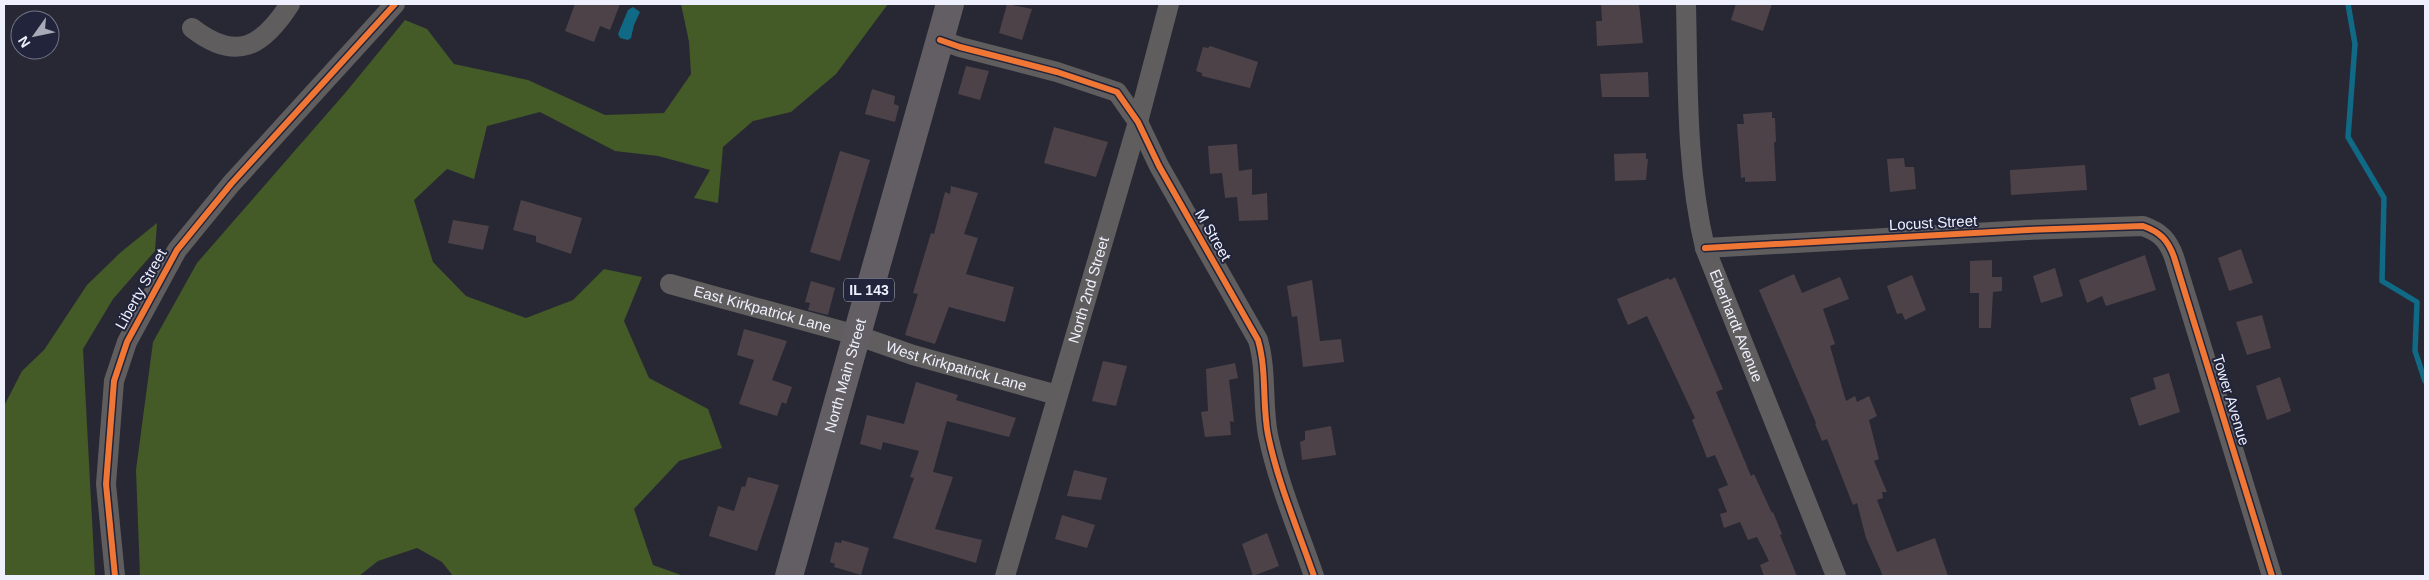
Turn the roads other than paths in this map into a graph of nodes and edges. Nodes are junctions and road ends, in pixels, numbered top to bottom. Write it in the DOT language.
graph roads {
  1 [pos="290,4"];
  2 [pos="395,4"];
  3 [pos="950,4"];
  4 [pos="1169,4"];
  5 [pos="1686,4"];
  6 [pos="192,28"];
  7 [pos="940,40"];
  8 [pos="1138,122"];
  9 [pos="2160,234"];
  10 [pos="1705,248"];
  11 [pos="670,284"];
  12 [pos="856,335"];
  13 [pos="1057,395"];
  14 [pos="115,576"];
  15 [pos="789,576"];
  16 [pos="1005,576"];
  17 [pos="1314,576"];
  18 [pos="1836,576"];
  19 [pos="2272,576"];
  1 -- 6 [label="street"];
  2 -- 14 [label="street, Liberty Street"];
  3 -- 7 [label="main road, North Main Street / IL 143"];
  4 -- 8 [label="street, North 2nd Street"];
  5 -- 10 [label="street, Eberhardt Avenue"];
  7 -- 8 [label="street, M Street"];
  7 -- 12 [label="main road, North Main Street / IL 143"];
  8 -- 13 [label="street, North 2nd Street"];
  8 -- 17 [label="street, M Street"];
  9 -- 10 [label="street, Locust Street"];
  9 -- 19 [label="street, Tower Avenue"];
  10 -- 18 [label="street, Eberhardt Avenue"];
  11 -- 12 [label="street, East Kirkpatrick Lane"];
  12 -- 13 [label="street, West Kirkpatrick Lane"];
  12 -- 15 [label="main road, North Main Street / IL 143"];
  13 -- 16 [label="street, North 2nd Street"];
}
